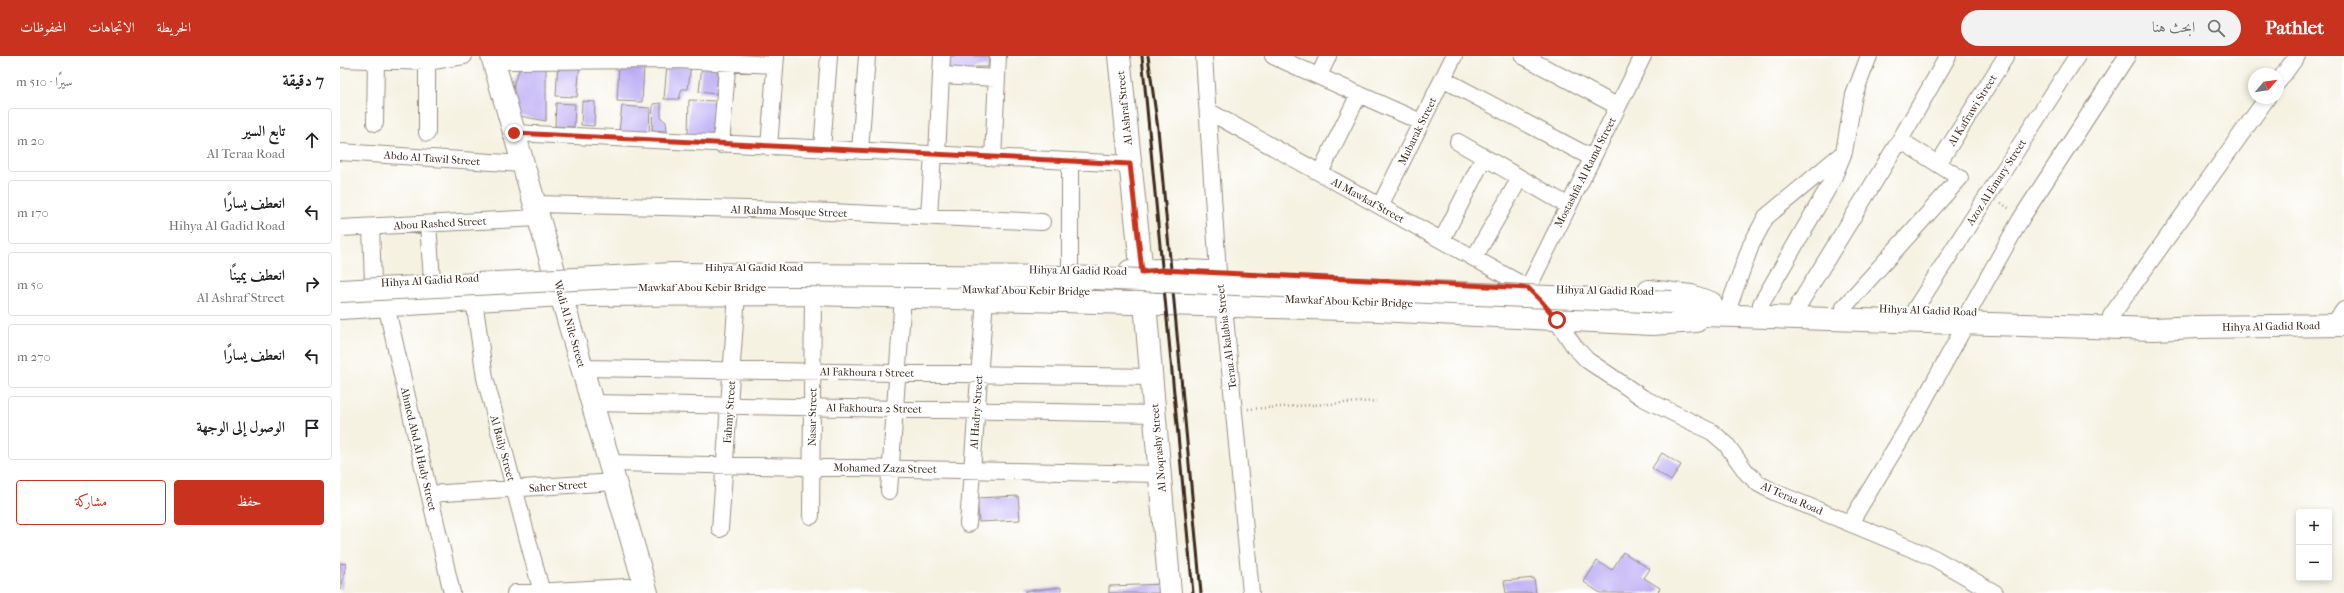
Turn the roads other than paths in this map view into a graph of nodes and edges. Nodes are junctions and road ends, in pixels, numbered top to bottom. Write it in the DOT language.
graph roads {
  1 [pos="464,56"];
  2 [pos="829,56"];
  3 [pos="867,56"];
  4 [pos="942,56"];
  5 [pos="998,56"];
  6 [pos="1119,56"];
  7 [pos="1204,56"];
  8 [pos="1273,56"];
  9 [pos="1328,56"];
  10 [pos="1454,56"];
  11 [pos="1523,56"];
  12 [pos="1643,56"];
  13 [pos="1869,56"];
  14 [pos="1948,56"];
  15 [pos="2006,56"];
  16 [pos="2077,56"];
  17 [pos="2127,56"];
  18 [pos="2297,56"];
  19 [pos="344,58"];
  20 [pos="606,58"];
  21 [pos="677,58"];
  22 [pos="397,59"];
  23 [pos="493,59"];
  24 [pos="728,59"];
  25 [pos="376,61"];
  26 [pos="776,61"];
  27 [pos="427,62"];
  28 [pos="2284,74"];
  29 [pos="941,75"];
  30 [pos="1319,76"];
  31 [pos="997,78"];
  32 [pos="1443,79"];
  33 [pos="1359,94"];
  34 [pos="2263,104"];
  35 [pos="1617,106"];
  36 [pos="1208,111"];
  37 [pos="375,122"];
  38 [pos="1421,122"];
  39 [pos="427,133"];
  40 [pos="514,133"];
  41 [pos="1900,140"];
  42 [pos="1458,142"];
  43 [pos="721,145"];
  44 [pos="769,147"];
  45 [pos="822,150"];
  46 [pos="860,151"];
  47 [pos="340,152"];
  48 [pos="1844,152"];
  49 [pos="935,154"];
  50 [pos="1484,157"];
  51 [pos="993,158"];
  52 [pos="1592,158"];
  53 [pos="1070,161"];
  54 [pos="523,164"];
  55 [pos="1130,164"];
  56 [pos="1938,164"];
  57 [pos="1320,173"];
  58 [pos="1520,178"];
  59 [pos="1567,205"];
  60 [pos="1380,206"];
  61 [pos="537,211"];
  62 [pos="929,216"];
  63 [pos="1042,222"];
  64 [pos="428,224"];
  65 [pos="370,227"];
  66 [pos="340,228"];
  67 [pos="1442,240"];
  68 [pos="1474,258"];
  69 [pos="1070,270"];
  70 [pos="1142,272"];
  71 [pos="555,273"];
  72 [pos="1218,273"];
  73 [pos="432,280"];
  74 [pos="373,283"];
  75 [pos="340,285"];
  76 [pos="1528,288"];
  77 [pos="340,291"];
  78 [pos="737,294"];
  79 [pos="813,294"];
  80 [pos="562,295"];
  81 [pos="903,296"];
  82 [pos="985,299"];
  83 [pos="474,300"];
  84 [pos="340,303"];
  85 [pos="1145,304"];
  86 [pos="1761,304"];
  87 [pos="386,306"];
  88 [pos="1224,306"];
  89 [pos="1798,306"];
  90 [pos="1717,307"];
  91 [pos="1844,307"];
  92 [pos="340,308"];
  93 [pos="1671,308"];
  94 [pos="1915,309"];
  95 [pos="2111,316"];
  96 [pos="1968,318"];
  97 [pos="1557,320"];
  98 [pos="2340,320"];
  99 [pos="2197,327"];
  100 [pos="583,368"];
  101 [pos="732,370"];
  102 [pos="812,371"];
  103 [pos="898,373"];
  104 [pos="979,374"];
  105 [pos="1152,377"];
  106 [pos="593,403"];
  107 [pos="729,406"];
  108 [pos="812,407"];
  109 [pos="895,409"];
  110 [pos="976,410"];
  111 [pos="1155,414"];
  112 [pos="724,465"];
  113 [pos="811,467"];
  114 [pos="891,469"];
  115 [pos="972,470"];
  116 [pos="613,472"];
  117 [pos="1160,474"];
  118 [pos="515,489"];
  119 [pos="889,491"];
  120 [pos="429,494"];
  121 [pos="811,516"];
  122 [pos="1850,523"];
  123 [pos="968,524"];
  124 [pos="720,529"];
  125 [pos="646,589"];
  126 [pos="541,592"];
  127 [pos="452,593"];
  128 [pos="515,593"];
  129 [pos="1170,593"];
  130 [pos="1252,593"];
  131 [pos="1995,593"];
  1 -- 27 [label="street"];
  2 -- 45 [label="street"];
  3 -- 46 [label="street"];
  4 -- 29 [label="street"];
  5 -- 31 [label="street"];
  6 -- 55 [label="street, Al Ashraf Street"];
  7 -- 36 [label="street, Teraa Al kalabia Street"];
  8 -- 30 [label="street"];
  9 -- 30 [label="street"];
  10 -- 32 [label="street, Mubarak Street"];
  11 -- 35 [label="street"];
  12 -- 35 [label="street, Mostashfa Al Ramd Street"];
  13 -- 48 [label="street"];
  14 -- 41 [label="street"];
  15 -- 56 [label="street, Al Kafrawi Street"];
  16 -- 94 [label="street, Azoz Al Emary Street"];
  17 -- 96 [label="street"];
  18 -- 28 [label="street"];
  19 -- 25 [label="street"];
  20 -- 21 [label="street"];
  20 -- 23 [label="street"];
  21 -- 24 [label="street"];
  22 -- 25 [label="street"];
  22 -- 27 [label="street"];
  23 -- 40 [label="street, Wadi Al Nile Street"];
  24 -- 26 [label="street"];
  24 -- 43 [label="street"];
  25 -- 37 [label="street"];
  26 -- 44 [label="street"];
  27 -- 39 [label="street"];
  29 -- 31 [label="street"];
  29 -- 49 [label="street"];
  30 -- 33 [label="street"];
  31 -- 51 [label="street"];
  32 -- 38 [label="street, Mubarak Street"];
  32 -- 52 [label="street"];
  33 -- 38 [label="street"];
  33 -- 57 [label="street"];
  34 -- 95 [label="street"];
  35 -- 52 [label="street, Mostashfa Al Ramd Street"];
  36 -- 57 [label="street, Al Mawkaf Street"];
  36 -- 72 [label="street, Teraa Al kalabia Street"];
  38 -- 60 [label="street, Mubarak Street"];
  40 -- 43 [label="street"];
  40 -- 54 [label="street, Wadi Al Nile Street"];
  41 -- 56 [label="street"];
  41 -- 89 [label="street"];
  42 -- 50 [label="street"];
  43 -- 44 [label="street"];
  44 -- 45 [label="street"];
  45 -- 46 [label="street"];
  46 -- 49 [label="street"];
  47 -- 54 [label="street, Abdo Al Tawil Street"];
  48 -- 86 [label="street"];
  48 -- 90 [label="street"];
  49 -- 51 [label="street"];
  49 -- 62 [label="street"];
  50 -- 58 [label="street"];
  50 -- 67 [label="street"];
  51 -- 53 [label="street"];
  52 -- 59 [label="street, Mostashfa Al Ramd Street"];
  53 -- 55 [label="street"];
  53 -- 69 [label="street"];
  54 -- 61 [label="street, Wadi Al Nile Street"];
  55 -- 70 [label="street, Al Ashraf Street"];
  56 -- 91 [label="street"];
  57 -- 60 [label="street, Al Mawkaf Street"];
  58 -- 59 [label="street"];
  58 -- 68 [label="street"];
  59 -- 76 [label="street, Mostashfa Al Ramd Street"];
  60 -- 67 [label="street, Al Mawkaf Street"];
  61 -- 62 [label="street, Al Rahma Mosque Street"];
  61 -- 64 [label="street, Abou Rashed Street"];
  61 -- 71 [label="street, Wadi Al Nile Street"];
  62 -- 63 [label="street, Al Rahma Mosque Street"];
  64 -- 65 [label="street, Abou Rashed Street"];
  64 -- 73 [label="street"];
  65 -- 66 [label="street, Abou Rashed Street"];
  65 -- 74 [label="street"];
  67 -- 68 [label="street, Al Mawkaf Street"];
  68 -- 76 [label="street, Al Mawkaf Street"];
  69 -- 70 [label="street, Hihya Al Gadid Road"];
  69 -- 71 [label="street, Hihya Al Gadid Road"];
  70 -- 72 [label="street, Hihya Al Gadid Road"];
  70 -- 85 [label="street, Al Ashraf Street"];
  71 -- 73 [label="street, Hihya Al Gadid Road"];
  71 -- 80 [label="street, Wadi Al Nile Street"];
  72 -- 76 [label="street, Hihya Al Gadid Road"];
  72 -- 88 [label="street, Teraa Al kalabia Street"];
  73 -- 74 [label="street, Hihya Al Gadid Road"];
  74 -- 75 [label="street, Hihya Al Gadid Road"];
  76 -- 90 [label="street, Hihya Al Gadid Road"];
  76 -- 97 [label="street, Al Teraa Road"];
  77 -- 93 [label="street, Mawkaf Abou Kebir Bridge, bridge"];
  78 -- 79 [label="street, Hihya Al Gadid Road"];
  78 -- 80 [label="street, Hihya Al Gadid Road"];
  78 -- 101 [label="street, Fahmy Street"];
  79 -- 81 [label="street, Hihya Al Gadid Road"];
  79 -- 102 [label="street, Nasar Street"];
  80 -- 83 [label="street, Hihya Al Gadid Road"];
  80 -- 100 [label="street, Wadi Al Nile Street"];
  81 -- 82 [label="street, Hihya Al Gadid Road"];
  81 -- 103 [label="street"];
  82 -- 85 [label="street, Hihya Al Gadid Road"];
  82 -- 104 [label="street, Al Hadry Street"];
  83 -- 87 [label="street, Hihya Al Gadid Road"];
  83 -- 118 [label="street, Al Baily Street"];
  84 -- 93 [label="street, Mawkaf Abou Kebir Bridge"];
  85 -- 88 [label="street, Hihya Al Gadid Road"];
  85 -- 105 [label="street, Al Noqrashy Street"];
  86 -- 89 [label="street, Hihya Al Gadid Road"];
  86 -- 90 [label="street, Hihya Al Gadid Road"];
  87 -- 92 [label="street, Hihya Al Gadid Road"];
  87 -- 120 [label="street, Ahmed Abd Al Hady Street"];
  88 -- 97 [label="street, Hihya Al Gadid Road"];
  88 -- 130 [label="street, Teraa Al kalabia Street"];
  89 -- 91 [label="street, Hihya Al Gadid Road"];
  90 -- 93 [label="street, Mawkaf Abou Kebir Bridge"];
  90 -- 96 [label="street, Hihya Al Gadid Road"];
  90 -- 97 [label="street, Hihya Al Gadid Road"];
  91 -- 94 [label="street, Hihya Al Gadid Road"];
  94 -- 96 [label="street, Hihya Al Gadid Road"];
  95 -- 96 [label="street, Hihya Al Gadid Road"];
  95 -- 99 [label="street, Hihya Al Gadid Road"];
  96 -- 99 [label="street, Hihya Al Gadid Road"];
  96 -- 122 [label="street"];
  97 -- 122 [label="street, Al Teraa Road"];
  98 -- 99 [label="street, Hihya Al Gadid Road"];
  100 -- 101 [label="street, Al Fakhoura 1 Street"];
  100 -- 106 [label="street, Wadi Al Nile Street"];
  101 -- 102 [label="street, Al Fakhoura 1 Street"];
  101 -- 107 [label="street, Fahmy Street"];
  102 -- 103 [label="street, Al Fakhoura 1 Street"];
  102 -- 108 [label="street, Nasar Street"];
  103 -- 104 [label="street, Al Fakhoura 1 Street"];
  103 -- 109 [label="street"];
  104 -- 105 [label="street, Al Fakhoura 1 Street"];
  104 -- 110 [label="street, Al Hadry Street"];
  105 -- 111 [label="street, Al Noqrashy Street"];
  106 -- 107 [label="street, Al Fakhoura 2 Street"];
  106 -- 116 [label="street, Wadi Al Nile Street"];
  107 -- 108 [label="street, Al Fakhoura 2 Street"];
  107 -- 112 [label="street, Fahmy Street"];
  108 -- 109 [label="street, Al Fakhoura 2 Street"];
  108 -- 113 [label="street, Nasar Street"];
  109 -- 110 [label="street, Al Fakhoura 2 Street"];
  109 -- 114 [label="street"];
  110 -- 111 [label="street, Al Fakhoura 2 Street"];
  110 -- 115 [label="street, Al Hadry Street"];
  111 -- 117 [label="street, Al Noqrashy Street"];
  112 -- 113 [label="street, Mohamed Zaza Street"];
  112 -- 116 [label="street, Mohamed Zaza Street"];
  112 -- 124 [label="street, Fahmy Street"];
  113 -- 114 [label="street, Mohamed Zaza Street"];
  113 -- 121 [label="street, Nasar Street"];
  114 -- 115 [label="street, Mohamed Zaza Street"];
  114 -- 119 [label="street"];
  115 -- 117 [label="street, Mohamed Zaza Street"];
  115 -- 123 [label="street, Al Hadry Street"];
  116 -- 118 [label="street, Saher Street"];
  116 -- 125 [label="street, Wadi Al Nile Street"];
  117 -- 129 [label="street, Al Noqrashy Street"];
  118 -- 120 [label="street, Saher Street"];
  118 -- 126 [label="street, Al Baily Street"];
  120 -- 127 [label="street, Ahmed Abd Al Hady Street"];
  122 -- 131 [label="street, Al Teraa Road"];
  125 -- 126 [label="street"];
  126 -- 128 [label="street"];
}
